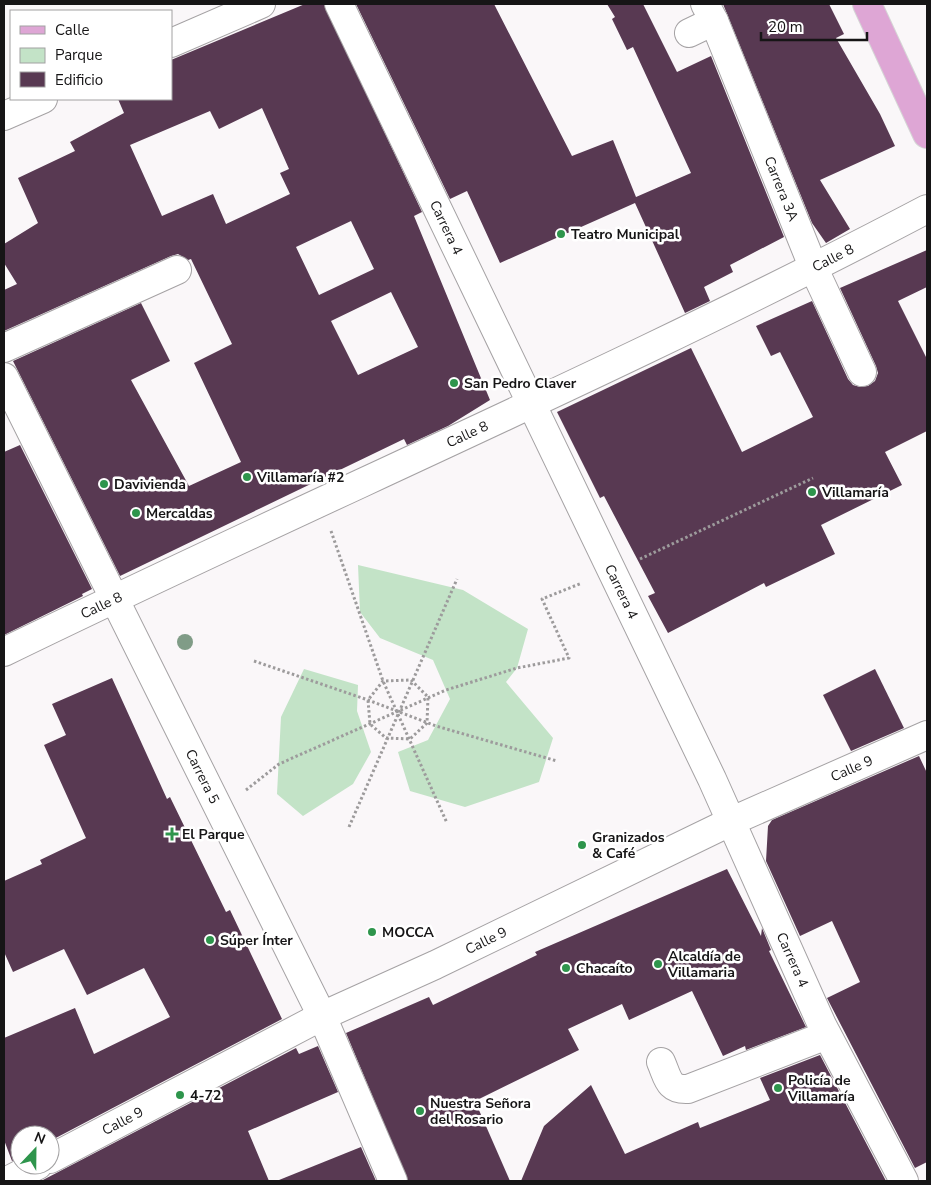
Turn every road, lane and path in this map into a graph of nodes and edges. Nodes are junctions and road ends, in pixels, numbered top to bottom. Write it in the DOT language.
graph roads {
  1 [pos="262,4"];
  2 [pos="339,4"];
  3 [pos="867,4"];
  4 [pos="710,12"];
  5 [pos="689,33"];
  6 [pos="172,43"];
  7 [pos="41,100"];
  8 [pos="4,116"];
  9 [pos="927,134"];
  10 [pos="927,209"];
  11 [pos="814,269"];
  12 [pos="177,270"];
  13 [pos="4,348"];
  14 [pos="862,372"];
  15 [pos="4,377"];
  16 [pos="532,405"];
  17 [pos="812,478"];
  18 [pos="320,503"];
  19 [pos="611,572"];
  20 [pos="457,579"];
  21 [pos="115,598"];
  22 [pos="4,652"];
  23 [pos="254,662"];
  24 [pos="411,680"];
  25 [pos="383,682"];
  26 [pos="428,697"];
  27 [pos="368,700"];
  28 [pos="397,712"];
  29 [pos="427,723"];
  30 [pos="370,724"];
  31 [pos="927,735"];
  32 [pos="386,738"];
  33 [pos="410,739"];
  34 [pos="557,761"];
  35 [pos="220,810"];
  36 [pos="732,820"];
  37 [pos="447,824"];
  38 [pos="349,826"];
  39 [pos="322,1016"];
  40 [pos="828,1035"];
  41 [pos="661,1062"];
  42 [pos="60,1154"];
  43 [pos="19,1175"];
  44 [pos="7,1181"];
  45 [pos="393,1181"];
  46 [pos="904,1181"];
  1 -- 6 [label="street"];
  2 -- 16 [label="street, Carrera 4"];
  3 -- 9 [label="main road"];
  4 -- 5 [label="street"];
  4 -- 11 [label="street, Carrera 3A"];
  7 -- 8 [label="street"];
  10 -- 11 [label="street, Calle 8"];
  11 -- 14 [label="street, Carrera 3A"];
  11 -- 16 [label="street, Calle 8"];
  12 -- 13 [label="street"];
  15 -- 21 [label="street, Carrera 5"];
  16 -- 18 [label="street, Calle 8"];
  16 -- 19 [label="street, Carrera 4"];
  17 -- 19 [label="path"];
  18 -- 21 [label="street, Calle 8"];
  18 -- 25 [label="path"];
  19 -- 26 [label="path"];
  19 -- 36 [label="street, Carrera 4"];
  20 -- 24 [label="path"];
  21 -- 22 [label="street, Calle 8"];
  21 -- 35 [label="street, Carrera 5"];
  23 -- 27 [label="path"];
  24 -- 25 [label="path"];
  24 -- 26 [label="path"];
  24 -- 28 [label="path"];
  25 -- 27 [label="path"];
  25 -- 28 [label="path"];
  26 -- 28 [label="path"];
  26 -- 29 [label="path"];
  27 -- 28 [label="path"];
  27 -- 30 [label="path"];
  28 -- 29 [label="path"];
  28 -- 30 [label="path"];
  28 -- 32 [label="path"];
  28 -- 33 [label="path"];
  29 -- 33 [label="path"];
  29 -- 34 [label="path"];
  30 -- 32 [label="path"];
  30 -- 35 [label="path"];
  31 -- 36 [label="street, Calle 9"];
  32 -- 33 [label="path"];
  32 -- 38 [label="path"];
  33 -- 37 [label="path"];
  35 -- 39 [label="street, Carrera 5"];
  36 -- 39 [label="street, Calle 9"];
  36 -- 40 [label="street, Carrera 4"];
  39 -- 42 [label="street, Calle 9"];
  39 -- 45 [label="street, Carrera 5"];
  40 -- 41 [label="street"];
  40 -- 46 [label="street, Carrera 4"];
  43 -- 44 [label="street"];
}
